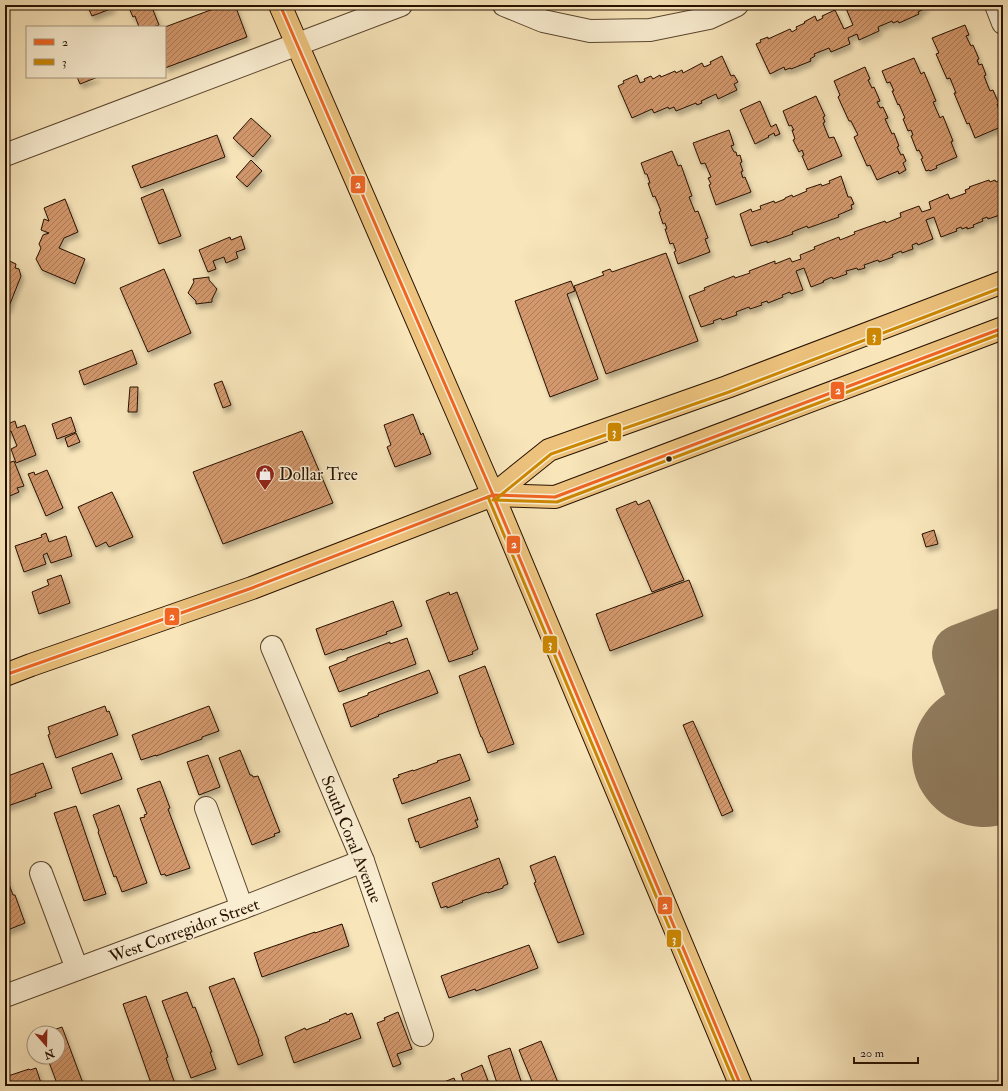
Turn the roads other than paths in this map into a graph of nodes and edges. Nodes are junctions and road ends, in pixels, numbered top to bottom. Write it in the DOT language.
graph roads {
  1 [pos="280,5"];
  2 [pos="401,5"];
  3 [pos="504,5"];
  4 [pos="737,5"];
  5 [pos="996,5"];
  6 [pos="1003,23"];
  7 [pos="297,45"];
  8 [pos="5,155"];
  9 [pos="1003,282"];
  10 [pos="1003,328"];
  11 [pos="493,495"];
  12 [pos="272,647"];
  13 [pos="5,676"];
  14 [pos="206,808"];
  15 [pos="363,861"];
  16 [pos="41,873"];
  17 [pos="242,908"];
  18 [pos="78,969"];
  19 [pos="5,996"];
  20 [pos="422,1035"];
  21 [pos="741,1086"];
  1 -- 7 [label="main road"];
  2 -- 7 [label="street"];
  3 -- 4 [label="street"];
  5 -- 6 [label="street"];
  7 -- 8 [label="street"];
  7 -- 11 [label="main road"];
  9 -- 11 [label="main road"];
  10 -- 11 [label="main road"];
  11 -- 13 [label="main road"];
  11 -- 21 [label="main road"];
  12 -- 15 [label="street, South Coral Avenue"];
  14 -- 17 [label="street"];
  15 -- 17 [label="street, West Corregidor Street"];
  15 -- 20 [label="street, South Coral Avenue"];
  16 -- 18 [label="street"];
  17 -- 18 [label="street, West Corregidor Street"];
  18 -- 19 [label="street, West Corregidor Street"];
}
